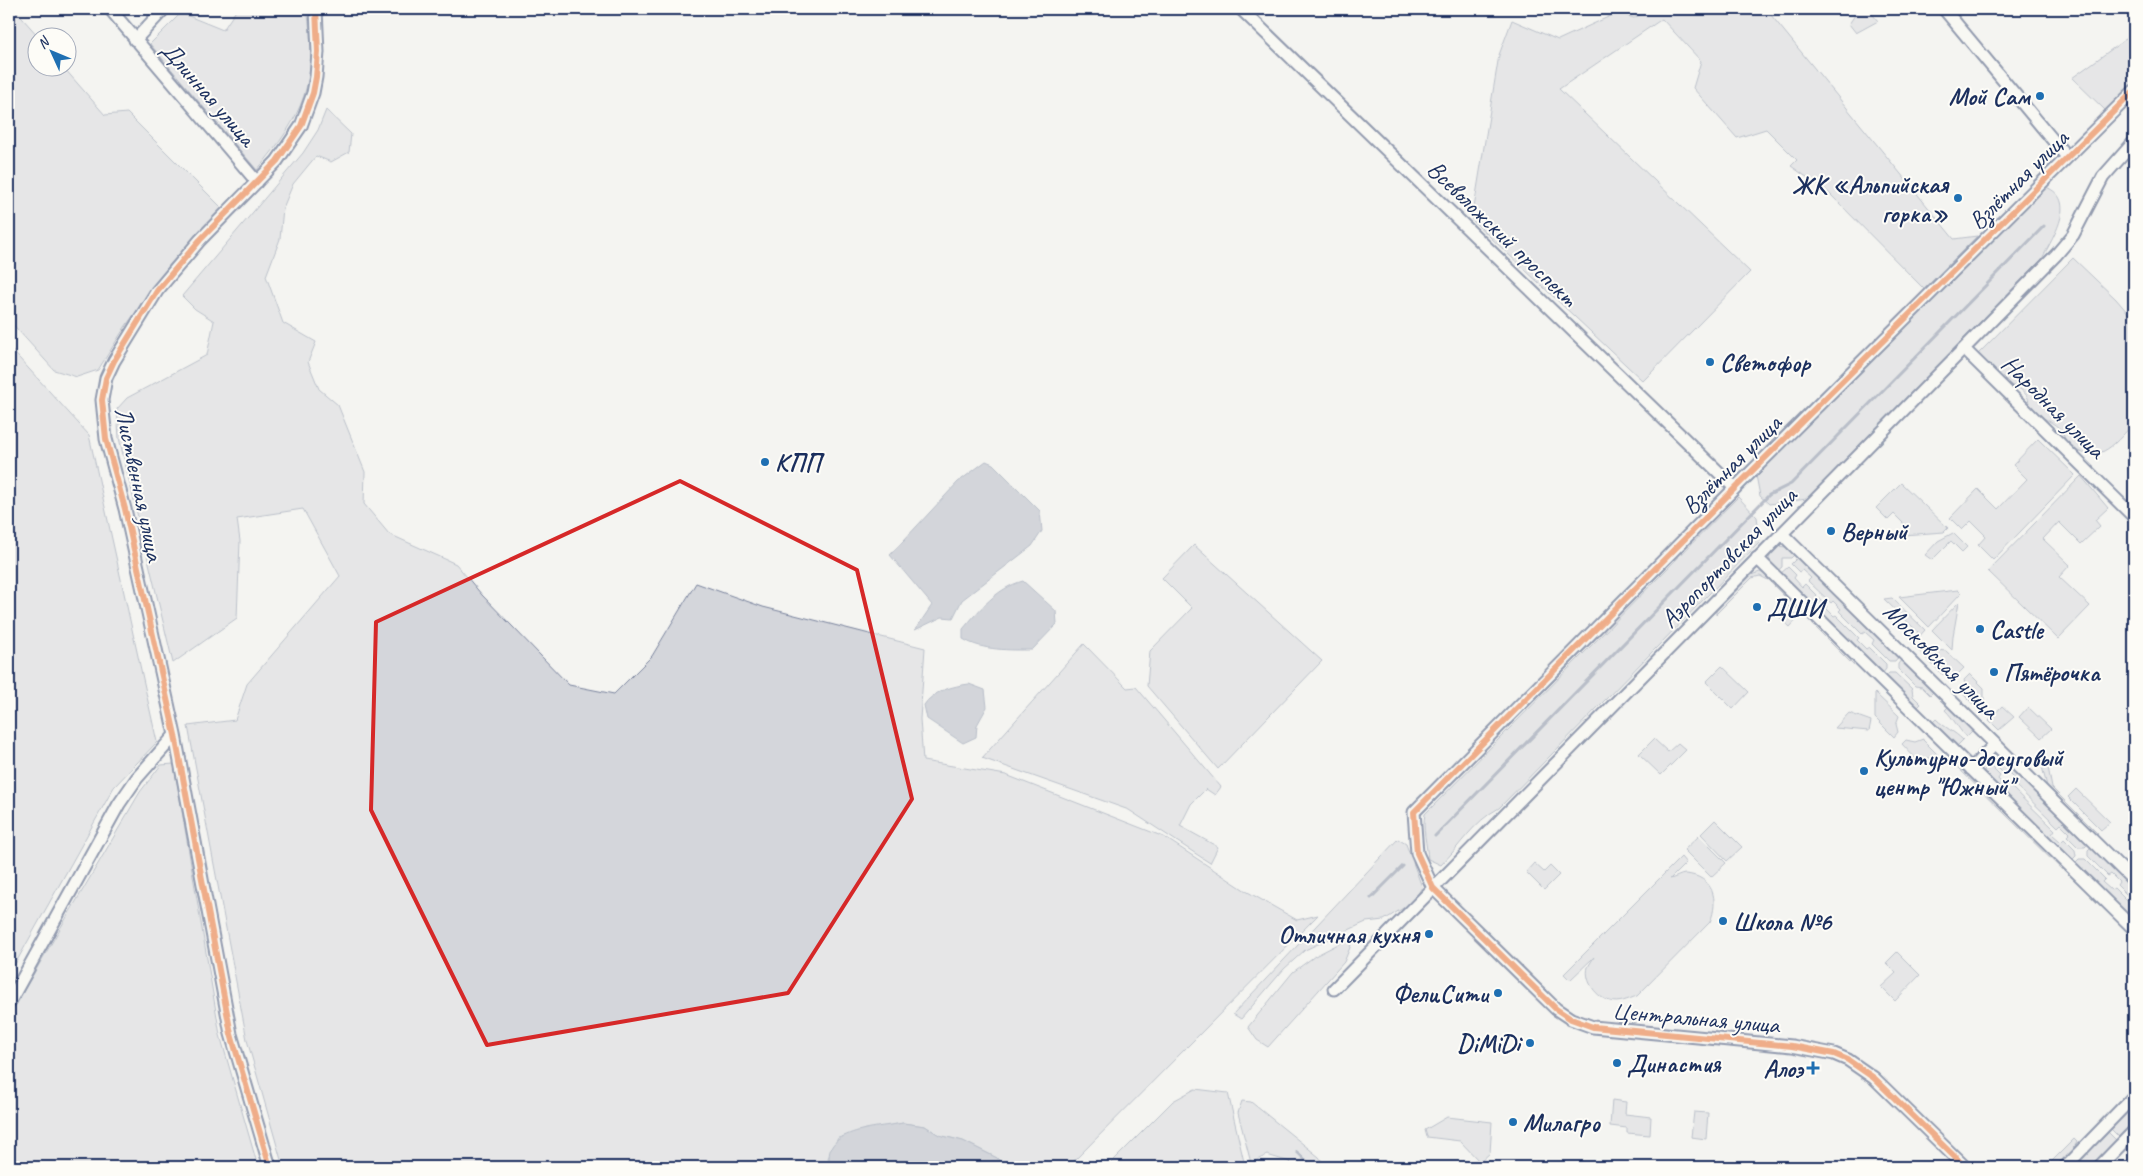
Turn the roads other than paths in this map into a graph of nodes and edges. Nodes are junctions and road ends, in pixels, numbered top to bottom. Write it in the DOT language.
graph roads {
  1 [pos="110,9"];
  2 [pos="164,9"];
  3 [pos="316,9"];
  4 [pos="1241,9"];
  5 [pos="1944,9"];
  6 [pos="135,40"];
  7 [pos="2134,91"];
  8 [pos="2134,142"];
  9 [pos="2068,157"];
  10 [pos="257,182"];
  11 [pos="1964,349"];
  12 [pos="1734,488"];
  13 [pos="2134,516"];
  14 [pos="1782,534"];
  15 [pos="1758,558"];
  16 [pos="175,735"];
  17 [pos="1995,744"];
  18 [pos="1971,768"];
  19 [pos="2134,881"];
  20 [pos="1433,888"];
  21 [pos="2134,929"];
  22 [pos="1334,989"];
  23 [pos="9,1003"];
  24 [pos="2134,1096"];
  25 [pos="2134,1131"];
  26 [pos="270,1167"];
  27 [pos="1965,1167"];
  28 [pos="2065,1167"];
  29 [pos="2099,1167"];
  1 -- 6 [label="street, Длинная улица"];
  2 -- 6 [label="street"];
  3 -- 10 [label="street, Лиственная улица"];
  4 -- 12 [label="street, Всеволожский проспект"];
  5 -- 9 [label="street"];
  6 -- 10 [label="street, Длинная улица"];
  7 -- 9 [label="street, Взлётная улица"];
  8 -- 11 [label="street, Аэропортовская улица"];
  9 -- 12 [label="street, Взлётная улица"];
  10 -- 16 [label="street, Лиственная улица"];
  11 -- 13 [label="street, Народная улица"];
  11 -- 14 [label="street, Аэропортовская улица"];
  12 -- 20 [label="street, Взлётная улица"];
  14 -- 15 [label="street, Аэропортовская улица"];
  14 -- 17 [label="street, Московская улица"];
  15 -- 18 [label="street"];
  15 -- 20 [label="street, Аэропортовская улица"];
  16 -- 23 [label="street"];
  16 -- 26 [label="street, Лиственная улица"];
  17 -- 18 [label="street"];
  17 -- 19 [label="street, Московская улица"];
  18 -- 21 [label="street"];
  20 -- 22 [label="street, Аэропортовская улица"];
  20 -- 27 [label="street, Центральная улица"];
  24 -- 28 [label="street"];
  25 -- 29 [label="street"];
}
